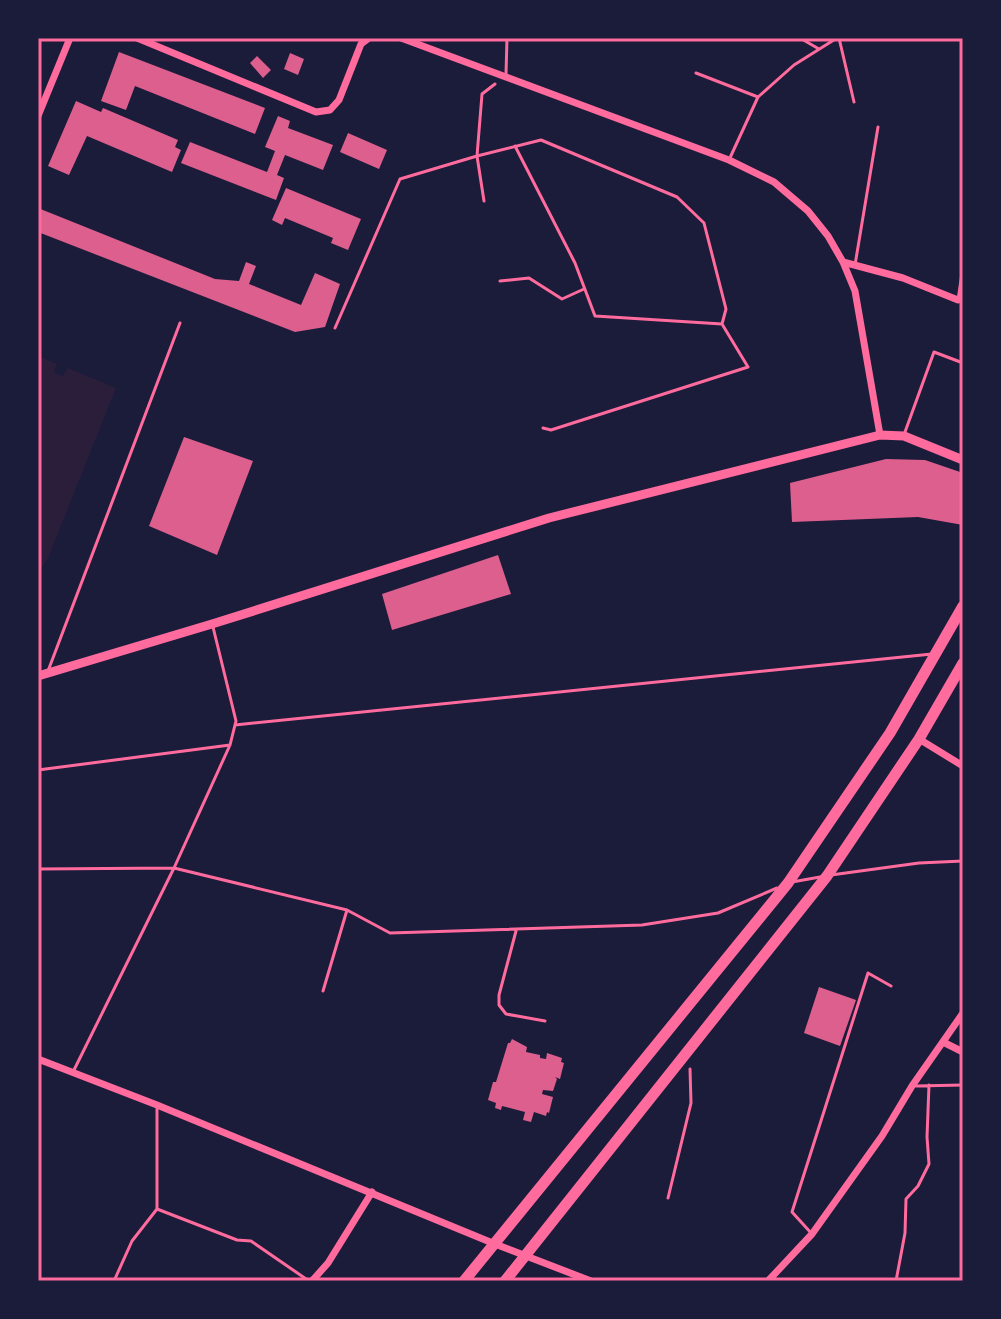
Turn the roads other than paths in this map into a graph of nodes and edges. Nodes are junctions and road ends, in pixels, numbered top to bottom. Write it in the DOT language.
graph roads {
  1 [pos="70,38"];
  2 [pos="137,38"];
  3 [pos="369,38"];
  4 [pos="401,38"];
  5 [pos="507,38"];
  6 [pos="800,38"];
  7 [pos="838,38"];
  8 [pos="819,49"];
  9 [pos="696,73"];
  10 [pos="506,78"];
  11 [pos="758,97"];
  12 [pos="854,102"];
  13 [pos="38,116"];
  14 [pos="878,127"];
  15 [pos="729,160"];
  16 [pos="843,262"];
  17 [pos="855,265"];
  18 [pos="963,267"];
  19 [pos="958,300"];
  20 [pos="180,323"];
  21 [pos="963,363"];
  22 [pos="880,435"];
  23 [pos="904,436"];
  24 [pos="963,460"];
  25 [pos="963,606"];
  26 [pos="212,624"];
  27 [pos="937,654"];
  28 [pos="963,663"];
  29 [pos="43,674"];
  30 [pos="235,725"];
  31 [pos="919,739"];
  32 [pos="230,745"];
  33 [pos="963,766"];
  34 [pos="38,770"];
  35 [pos="963,861"];
  36 [pos="174,868"];
  37 [pos="38,869"];
  38 [pos="827,876"];
  39 [pos="788,883"];
  40 [pos="347,910"];
  41 [pos="516,929"];
  42 [pos="891,986"];
  43 [pos="323,991"];
  44 [pos="963,1013"];
  45 [pos="545,1021"];
  46 [pos="943,1042"];
  47 [pos="963,1052"];
  48 [pos="38,1059"];
  49 [pos="72,1072"];
  50 [pos="929,1085"];
  51 [pos="963,1085"];
  52 [pos="912,1086"];
  53 [pos="157,1105"];
  54 [pos="372,1192"];
  55 [pos="157,1209"];
  56 [pos="812,1234"];
  57 [pos="495,1244"];
  58 [pos="526,1255"];
  59 [pos="114,1281"];
  60 [pos="310,1281"];
  61 [pos="464,1281"];
  62 [pos="505,1281"];
  63 [pos="591,1281"];
  64 [pos="768,1281"];
  65 [pos="896,1281"];
  1 -- 13 [label="street"];
  2 -- 3 [label="street"];
  4 -- 10 [label="street"];
  5 -- 10 [label="lane"];
  6 -- 8 [label="lane"];
  7 -- 8 [label="lane"];
  7 -- 12 [label="lane"];
  8 -- 11 [label="lane"];
  9 -- 11 [label="lane"];
  10 -- 15 [label="street"];
  11 -- 15 [label="lane"];
  14 -- 17 [label="lane"];
  15 -- 16 [label="street"];
  16 -- 17 [label="street"];
  16 -- 22 [label="street"];
  17 -- 19 [label="street"];
  18 -- 19 [label="lane"];
  20 -- 29 [label="lane"];
  21 -- 23 [label="lane"];
  22 -- 23 [label="street"];
  22 -- 26 [label="street"];
  23 -- 24 [label="street"];
  25 -- 27 [label="main road"];
  26 -- 29 [label="street"];
  26 -- 30 [label="lane"];
  27 -- 30 [label="lane"];
  27 -- 39 [label="main road"];
  28 -- 31 [label="main road"];
  30 -- 32 [label="lane"];
  31 -- 33 [label="street"];
  31 -- 38 [label="main road"];
  32 -- 34 [label="lane"];
  32 -- 36 [label="lane"];
  35 -- 38 [label="lane"];
  36 -- 37 [label="lane"];
  36 -- 40 [label="lane"];
  36 -- 49 [label="lane"];
  38 -- 39 [label="lane"];
  38 -- 58 [label="main road"];
  39 -- 41 [label="lane"];
  39 -- 57 [label="main road"];
  40 -- 41 [label="lane"];
  40 -- 43 [label="lane"];
  41 -- 45 [label="lane"];
  42 -- 56 [label="lane"];
  44 -- 46 [label="street"];
  46 -- 47 [label="street"];
  46 -- 52 [label="street"];
  48 -- 49 [label="street"];
  49 -- 53 [label="street"];
  50 -- 51 [label="lane"];
  50 -- 52 [label="lane"];
  50 -- 65 [label="lane"];
  52 -- 56 [label="street"];
  53 -- 54 [label="street"];
  53 -- 55 [label="lane"];
  54 -- 57 [label="street"];
  54 -- 60 [label="street"];
  55 -- 59 [label="lane"];
  55 -- 60 [label="lane"];
  56 -- 64 [label="street"];
  57 -- 58 [label="street"];
  57 -- 61 [label="main road"];
  58 -- 62 [label="main road"];
  58 -- 63 [label="street"];
}
